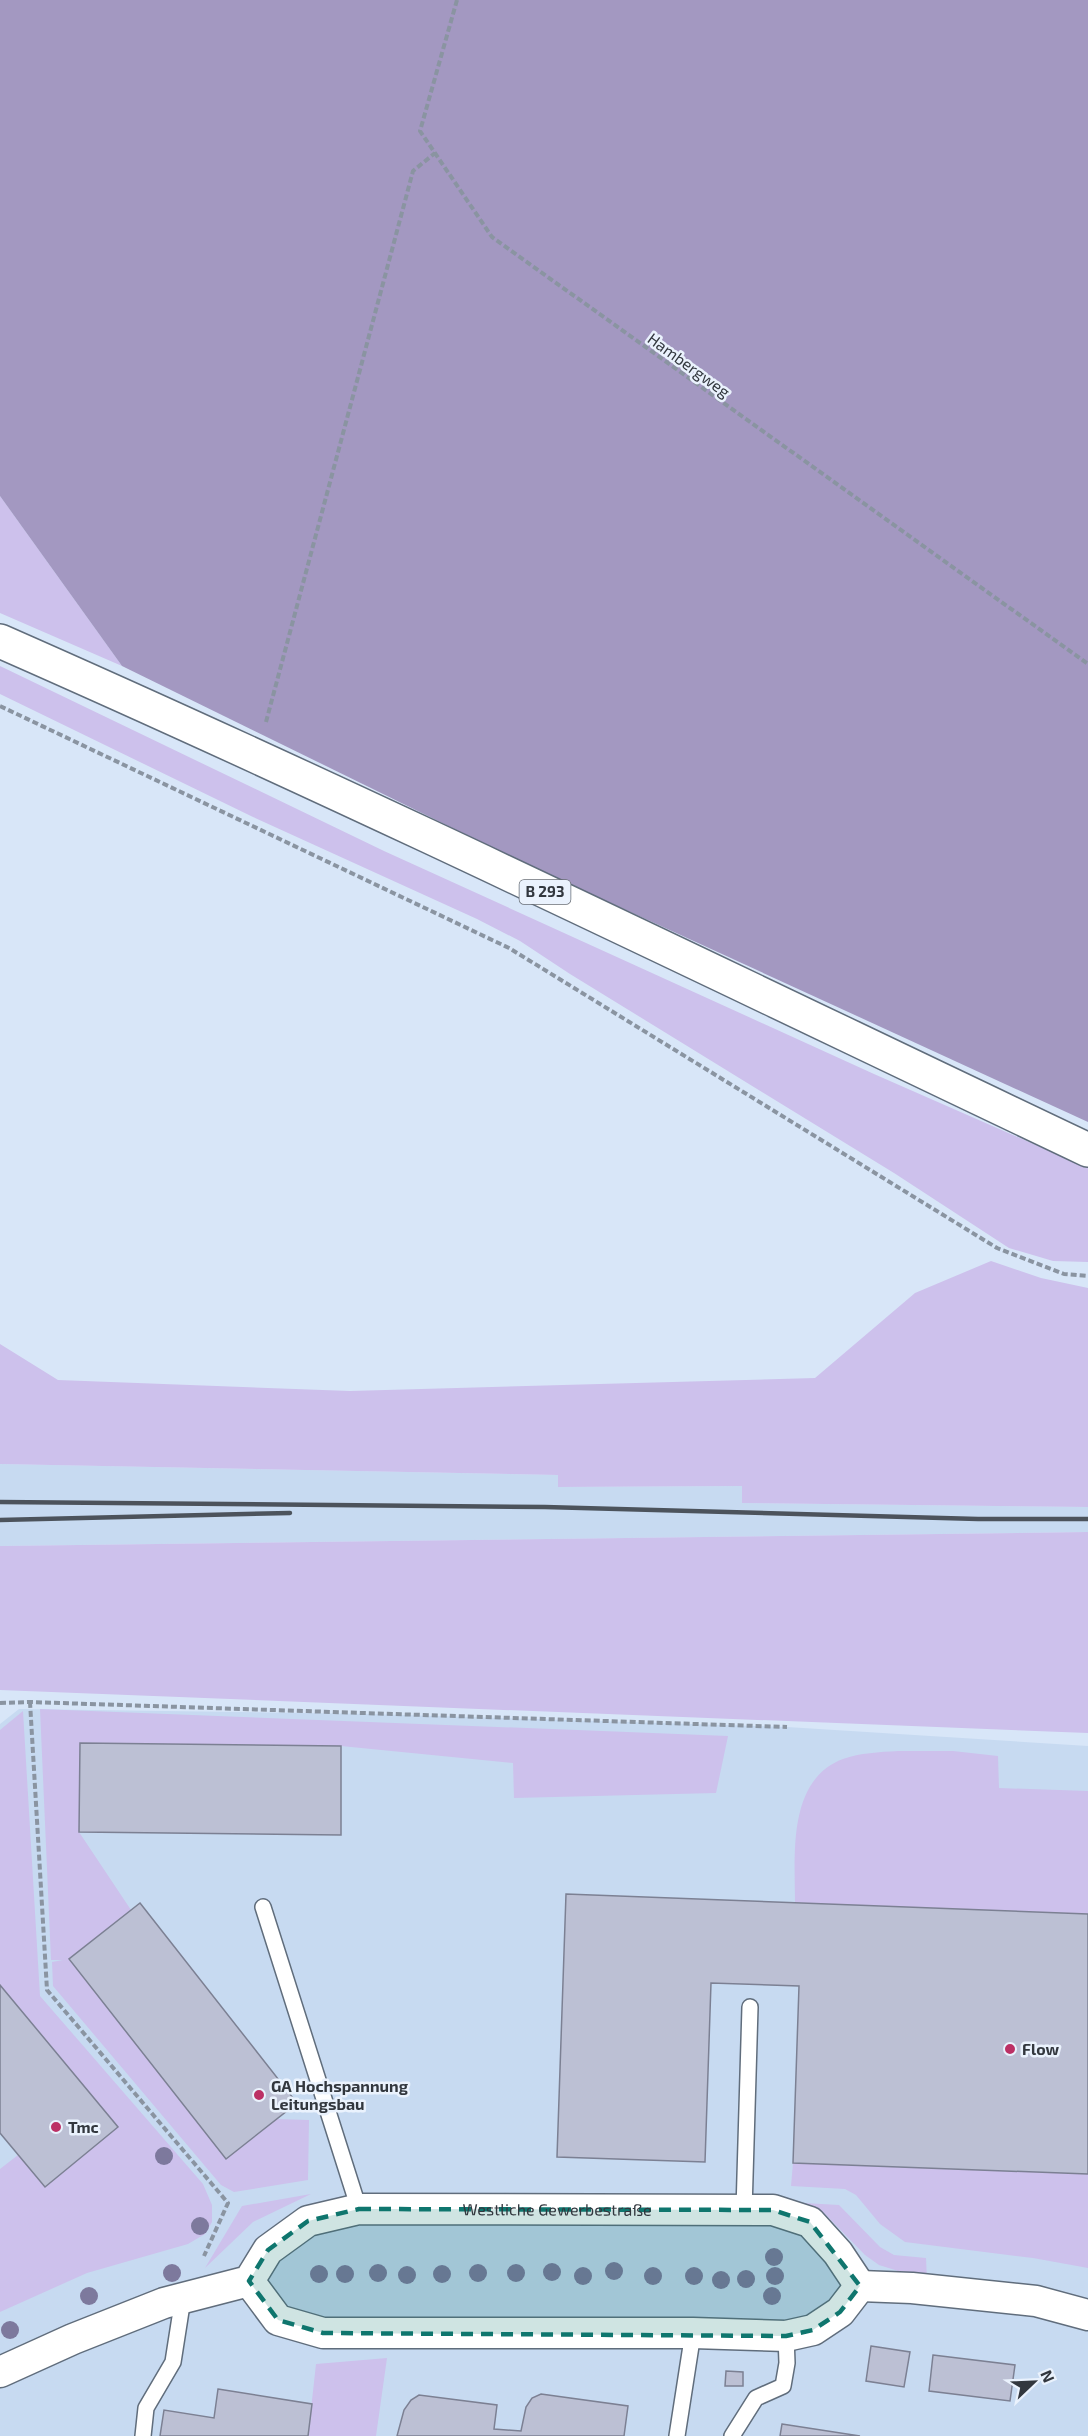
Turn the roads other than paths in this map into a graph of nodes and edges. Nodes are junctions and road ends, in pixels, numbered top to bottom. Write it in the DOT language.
graph roads {
  1 [pos="0,641"];
  2 [pos="1088,1150"];
  3 [pos="262,1908"];
  4 [pos="750,2007"];
  5 [pos="359,2209"];
  6 [pos="744,2210"];
  7 [pos="249,2282"];
  8 [pos="860,2286"];
  9 [pos="183,2298"];
  10 [pos="1088,2315"];
  11 [pos="693,2333"];
  12 [pos="786,2336"];
  13 [pos="0,2372"];
  14 [pos="143,2436"];
  15 [pos="677,2436"];
  16 [pos="732,2436"];
  1 -- 2 [label="main road, B 293"];
  3 -- 5 [label="lane"];
  4 -- 6 [label="lane"];
  5 -- 6 [label="street, Westliche Gewerbestraße"];
  5 -- 7 [label="street, Westliche Gewerbestraße"];
  6 -- 8 [label="street, Westliche Gewerbestraße"];
  7 -- 9 [label="street"];
  7 -- 11 [label="street"];
  8 -- 10 [label="street"];
  8 -- 12 [label="street"];
  9 -- 13 [label="street"];
  9 -- 14 [label="lane"];
  11 -- 12 [label="street"];
  11 -- 15 [label="lane"];
  12 -- 16 [label="lane"];
}
